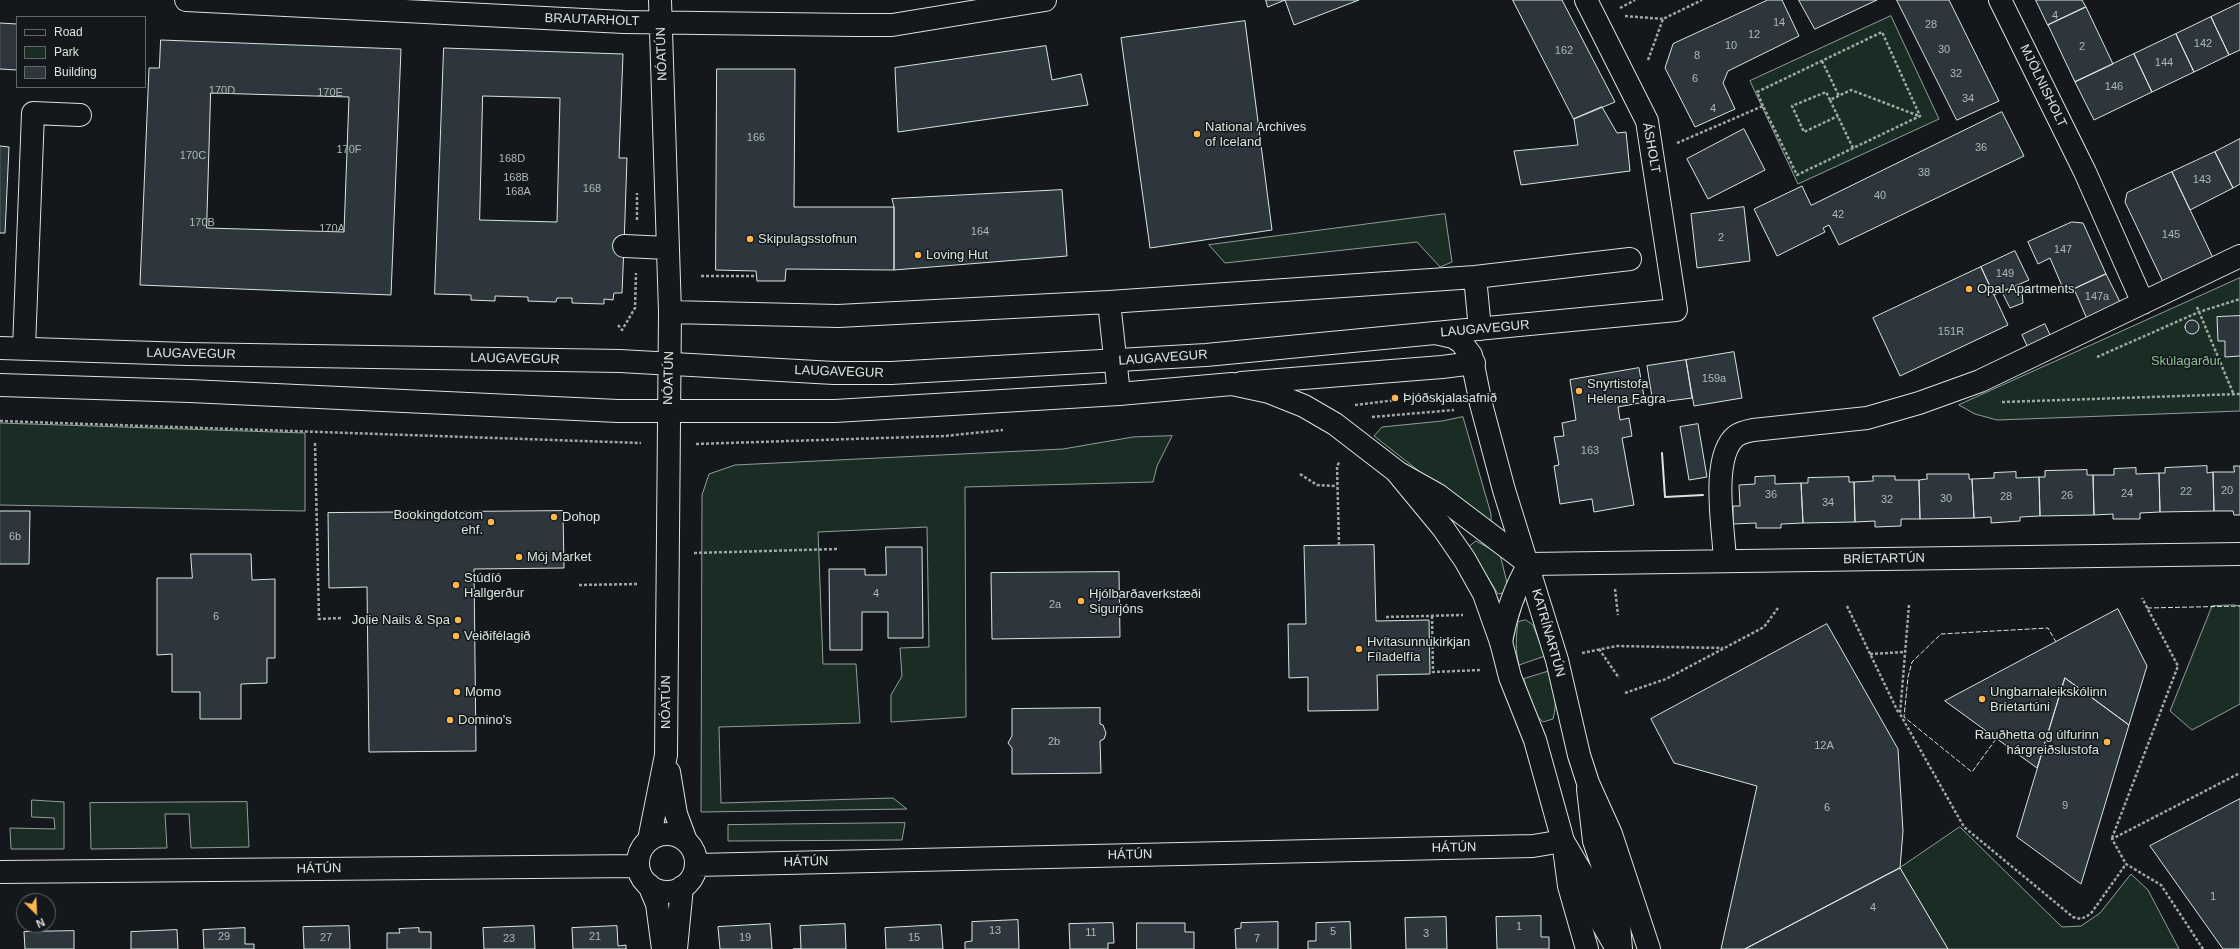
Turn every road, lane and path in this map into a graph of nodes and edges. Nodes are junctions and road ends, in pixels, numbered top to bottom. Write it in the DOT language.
graph roads {
  1 [pos="186,0"];
  2 [pos="660,0"];
  3 [pos="1046,0"];
  4 [pos="1702,0"];
  5 [pos="2000,0"];
  6 [pos="1589,7"];
  7 [pos="1663,19"];
  8 [pos="661,22"];
  9 [pos="1822,61"];
  10 [pos="1624,75"];
  11 [pos="1839,96"];
  12 [pos="1830,100"];
  13 [pos="1763,106"];
  14 [pos="80,115"];
  15 [pos="1838,116"];
  16 [pos="1920,116"];
  17 [pos="1651,145"];
  18 [pos="1853,148"];
  19 [pos="624,246"];
  20 [pos="668,248"];
  21 [pos="2240,256"];
  22 [pos="1630,259"];
  23 [pos="701,276"];
  24 [pos="756,276"];
  25 [pos="1475,277"];
  26 [pos="2186,282"];
  27 [pos="2240,299"];
  28 [pos="1109,302"];
  29 [pos="2143,303"];
  30 [pos="1676,310"];
  31 [pos="670,312"];
  32 [pos="2199,312"];
  33 [pos="618,325"];
  34 [pos="1480,329"];
  35 [pos="622,330"];
  36 [pos="1435,333"];
  37 [pos="0,348"];
  38 [pos="24,348"];
  39 [pos="2092,359"];
  40 [pos="1115,361"];
  41 [pos="1474,363"];
  42 [pos="669,364"];
  43 [pos="1232,384"];
  44 [pos="0,385"];
  45 [pos="1119,394"];
  46 [pos="2240,394"];
  47 [pos="2234,395"];
  48 [pos="2006,398"];
  49 [pos="1404,399"];
  50 [pos="1350,407"];
  51 [pos="1459,410"];
  52 [pos="668,411"];
  53 [pos="1368,418"];
  54 [pos="0,421"];
  55 [pos="1009,430"];
  56 [pos="315,443"];
  57 [pos="625,443"];
  58 [pos="695,444"];
  59 [pos="1344,456"];
  60 [pos="1396,471"];
  61 [pos="1300,474"];
  62 [pos="1337,486"];
  63 [pos="1339,545"];
  64 [pos="837,549"];
  65 [pos="690,553"];
  66 [pos="2240,554"];
  67 [pos="1725,561"];
  68 [pos="1529,564"];
  69 [pos="638,584"];
  70 [pos="578,585"];
  71 [pos="1615,587"];
  72 [pos="2142,598"];
  73 [pos="1909,605"];
  74 [pos="1847,606"];
  75 [pos="1778,608"];
  76 [pos="1618,614"];
  77 [pos="1465,615"];
  78 [pos="1432,616"];
  79 [pos="1386,617"];
  80 [pos="341,618"];
  81 [pos="1501,642"];
  82 [pos="1723,648"];
  83 [pos="1599,649"];
  84 [pos="1905,652"];
  85 [pos="1578,653"];
  86 [pos="1870,654"];
  87 [pos="1485,670"];
  88 [pos="1619,678"];
  89 [pos="1625,693"];
  90 [pos="1900,714"];
  91 [pos="666,755"];
  92 [pos="2240,773"];
  93 [pos="1588,784"];
  94 [pos="2112,839"];
  95 [pos="649,840"];
  96 [pos="686,841"];
  97 [pos="1563,841"];
  98 [pos="2126,864"];
  99 [pos="696,865"];
  100 [pos="638,866"];
  101 [pos="0,872"];
  102 [pos="649,886"];
  103 [pos="682,887"];
  104 [pos="663,949"];
  105 [pos="676,949"];
  106 [pos="1587,949"];
  107 [pos="1617,949"];
  108 [pos="1621,949"];
  109 [pos="1649,949"];
  110 [pos="2203,949"];
  1 -- 8 [label="street, BRAUTARHOLT"];
  2 -- 8 [label="street, NÓATÚN"];
  3 -- 8 [label="street, BRAUTARHOLT"];
  4 -- 7 [label="path"];
  5 -- 29 [label="street, MJÖLNISHOLT"];
  6 -- 7 [label="path"];
  6 -- 10 [label="street, ÁSHOLT"];
  7 -- 10 [label="path"];
  8 -- 20 [label="street, NÓATÚN"];
  9 -- 11 [label="path"];
  9 -- 13 [label="path"];
  9 -- 16 [label="path"];
  10 -- 17 [label="street, ÁSHOLT"];
  11 -- 12 [label="path"];
  11 -- 16 [label="path"];
  12 -- 15 [label="path"];
  12 -- 15 [label="path"];
  13 -- 17 [label="path"];
  13 -- 18 [label="path"];
  14 -- 38 [label="street"];
  15 -- 18 [label="path"];
  16 -- 18 [label="path"];
  17 -- 30 [label="street, ÁSHOLT"];
  19 -- 20 [label="street"];
  20 -- 31 [label="street, NÓATÚN"];
  21 -- 26 [label="street"];
  22 -- 25 [label="street"];
  23 -- 24 [label="path"];
  25 -- 28 [label="street"];
  25 -- 34 [label="street"];
  26 -- 29 [label="street"];
  26 -- 32 [label="path"];
  27 -- 32 [label="path"];
  28 -- 31 [label="street"];
  28 -- 40 [label="street"];
  29 -- 67 [label="street"];
  30 -- 34 [label="street, LAUGAVEGUR"];
  31 -- 42 [label="street, NÓATÚN"];
  32 -- 39 [label="path"];
  32 -- 47 [label="path"];
  33 -- 35 [label="path"];
  34 -- 36 [label="street, LAUGAVEGUR"];
  36 -- 40 [label="street, LAUGAVEGUR"];
  36 -- 41 [label="street, KATRÍNARTÚN"];
  37 -- 38 [label="street, LAUGAVEGUR"];
  38 -- 42 [label="street, LAUGAVEGUR"];
  40 -- 42 [label="street, LAUGAVEGUR"];
  40 -- 45 [label="street"];
  41 -- 43 [label="street"];
  41 -- 68 [label="street, KATRÍNARTÚN"];
  42 -- 52 [label="street, NÓATÚN"];
  43 -- 45 [label="street"];
  43 -- 60 [label="street"];
  44 -- 52 [label="street"];
  45 -- 52 [label="street"];
  46 -- 47 [label="path"];
  47 -- 48 [label="path"];
  49 -- 50 [label="path"];
  51 -- 53 [label="path"];
  52 -- 91 [label="street, NÓATÚN"];
  54 -- 57 [label="path"];
  55 -- 58 [label="path"];
  56 -- 80 [label="path"];
  59 -- 62 [label="path"];
  60 -- 68 [label="street"];
  60 -- 81 [label="street"];
  61 -- 62 [label="path"];
  62 -- 63 [label="path"];
  64 -- 65 [label="path"];
  66 -- 67 [label="street, BRÍETARTÚN"];
  67 -- 68 [label="street, BRÍETARTÚN"];
  68 -- 81 [label="street"];
  68 -- 93 [label="street, KATRÍNARTÚN"];
  69 -- 70 [label="path"];
  71 -- 76 [label="path"];
  72 -- 94 [label="path"];
  73 -- 84 [label="path"];
  74 -- 86 [label="path"];
  75 -- 82 [label="path"];
  77 -- 78 [label="path"];
  78 -- 79 [label="path"];
  78 -- 87 [label="path"];
  81 -- 97 [label="street"];
  82 -- 83 [label="path"];
  82 -- 89 [label="path"];
  83 -- 85 [label="path"];
  83 -- 88 [label="path"];
  84 -- 86 [label="path"];
  84 -- 90 [label="path"];
  86 -- 90 [label="path"];
  90 -- 98 [label="path"];
  91 -- 95 [label="street, NÓATÚN"];
  91 -- 96 [label="street, NÓATÚN"];
  92 -- 94 [label="path"];
  93 -- 108 [label="street"];
  93 -- 109 [label="street, KATRÍNARTÚN"];
  94 -- 98 [label="path"];
  95 -- 96 [label="street"];
  95 -- 100 [label="street, NÓATÚN"];
  96 -- 99 [label="street, NÓATÚN"];
  97 -- 99 [label="street, HÁTÚN"];
  97 -- 106 [label="street"];
  97 -- 107 [label="street"];
  98 -- 110 [label="path"];
  99 -- 103 [label="street"];
  100 -- 101 [label="street, HÁTÚN"];
  100 -- 102 [label="street"];
  102 -- 103 [label="street"];
  102 -- 104 [label="street"];
  103 -- 105 [label="street"];
}
